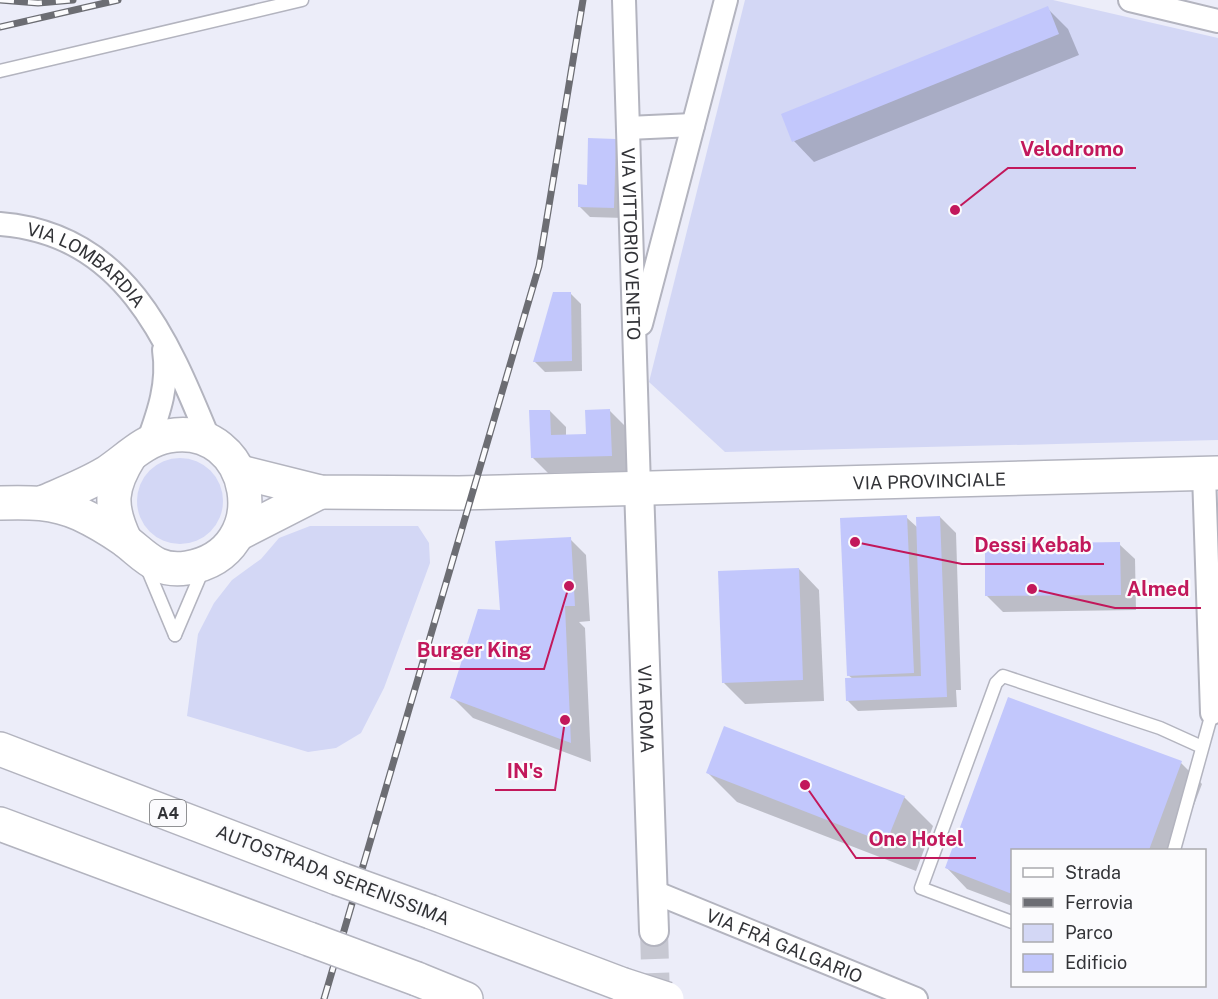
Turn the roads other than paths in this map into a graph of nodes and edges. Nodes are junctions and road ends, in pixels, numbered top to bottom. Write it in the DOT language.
graph roads {
  1 [pos="302,0"];
  2 [pos="624,0"];
  3 [pos="726,0"];
  4 [pos="1130,0"];
  5 [pos="1218,21"];
  6 [pos="0,71"];
  7 [pos="693,125"];
  8 [pos="628,128"];
  9 [pos="0,224"];
  10 [pos="155,326"];
  11 [pos="634,347"];
  12 [pos="210,442"];
  13 [pos="139,449"];
  14 [pos="240,472"];
  15 [pos="1211,473"];
  16 [pos="639,487"];
  17 [pos="320,492"];
  18 [pos="44,502"];
  19 [pos="0,503"];
  20 [pos="238,534"];
  21 [pos="133,548"];
  22 [pos="207,563"];
  23 [pos="1212,713"];
  24 [pos="1202,747"];
  25 [pos="0,749"];
  26 [pos="0,824"];
  27 [pos="1174,849"];
  28 [pos="654,892"];
  29 [pos="1011,922"];
  30 [pos="654,931"];
  31 [pos="466,999"];
  32 [pos="667,999"];
  33 [pos="916,999"];
  1 -- 6 [label="lane"];
  2 -- 8 [label="street, VIA VITTORIO VENETO"];
  3 -- 7 [label="street"];
  4 -- 5 [label="street"];
  7 -- 8 [label="street"];
  7 -- 11 [label="street"];
  8 -- 11 [label="street, VIA VITTORIO VENETO"];
  9 -- 10 [label="street, VIA LOMBARDIA"];
  10 -- 12 [label="street, VIA LOMBARDIA"];
  10 -- 13 [label="street, VIA LOMBARDIA"];
  11 -- 16 [label="street, VIA VITTORIO VENETO"];
  12 -- 13 [label="main road"];
  12 -- 14 [label="main road"];
  13 -- 18 [label="main road"];
  13 -- 21 [label="main road"];
  14 -- 17 [label="main road"];
  14 -- 20 [label="main road"];
  15 -- 16 [label="main road, VIA PROVINCIALE"];
  15 -- 23 [label="street"];
  16 -- 17 [label="main road, VIA PROVINCIALE"];
  16 -- 28 [label="street, VIA ROMA"];
  17 -- 20 [label="main road"];
  18 -- 19 [label="main road"];
  18 -- 21 [label="main road"];
  20 -- 22 [label="main road"];
  21 -- 22 [label="main road"];
  21 -- 22 [label="lane"];
  23 -- 24 [label="lane"];
  24 -- 27 [label="lane"];
  24 -- 29 [label="lane"];
  25 -- 32 [label="main road, AUTOSTRADA SERENISSIMA / A4, bridge"];
  26 -- 31 [label="main road, bridge"];
  28 -- 30 [label="street, VIA ROMA"];
  28 -- 33 [label="street, VIA FRÀ GALGARIO"];
}
